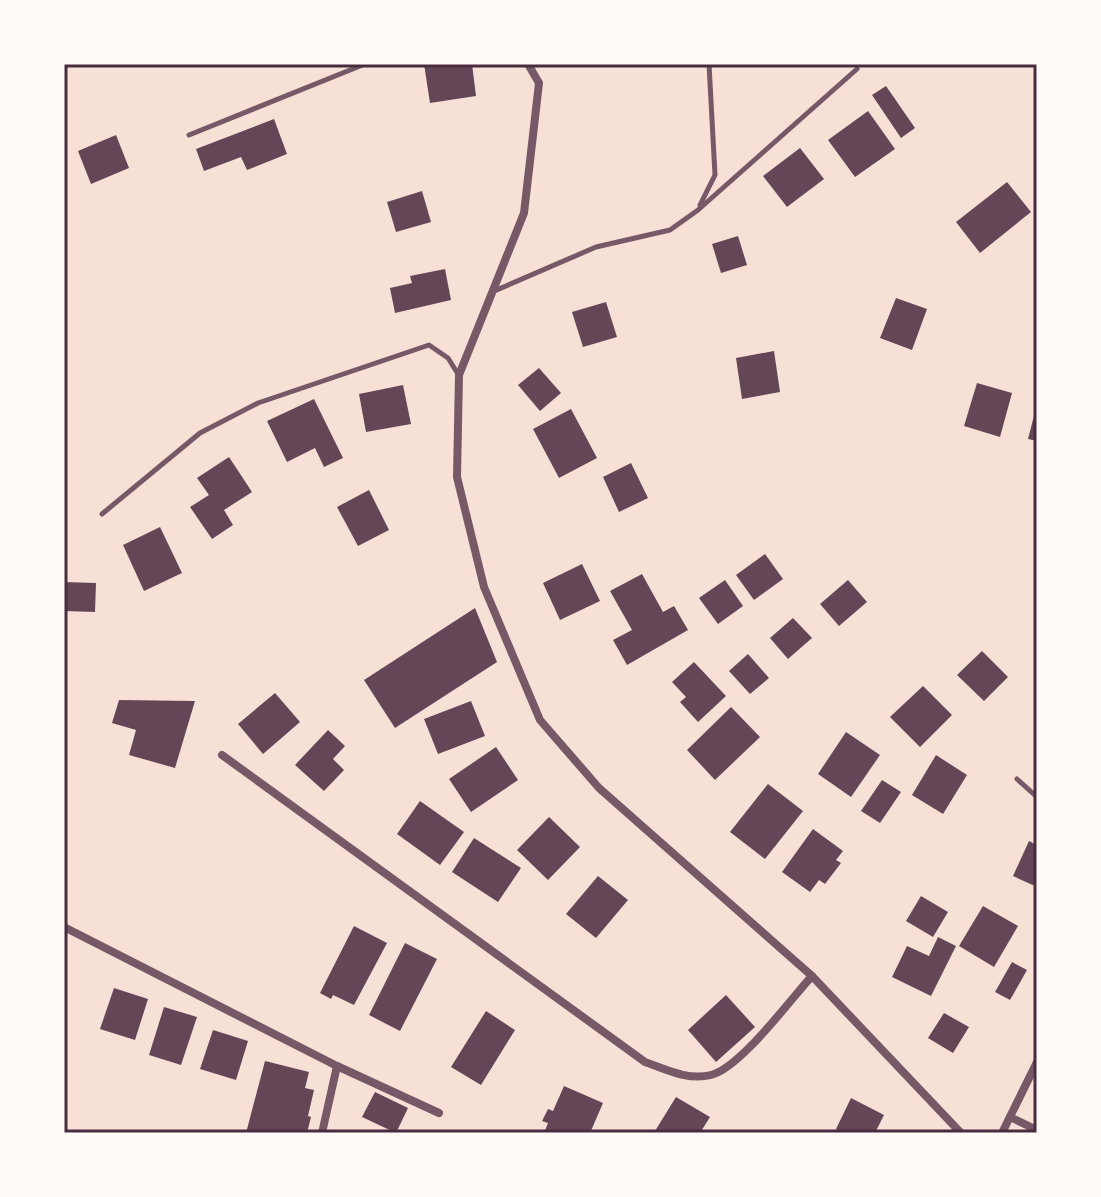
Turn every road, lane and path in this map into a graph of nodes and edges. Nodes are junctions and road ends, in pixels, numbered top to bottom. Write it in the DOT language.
graph roads {
  1 [pos="365,64"];
  2 [pos="528,64"];
  3 [pos="709,64"];
  4 [pos="857,69"];
  5 [pos="189,135"];
  6 [pos="698,210"];
  7 [pos="491,293"];
  8 [pos="459,375"];
  9 [pos="102,514"];
  10 [pos="222,755"];
  11 [pos="1017,779"];
  12 [pos="1037,797"];
  13 [pos="64,927"];
  14 [pos="812,976"];
  15 [pos="1037,1062"];
  16 [pos="337,1066"];
  17 [pos="439,1113"];
  18 [pos="1010,1117"];
  19 [pos="1037,1130"];
  20 [pos="322,1133"];
  21 [pos="961,1133"];
  22 [pos="1002,1133"];
  1 -- 5 [label="lane"];
  2 -- 7 [label="street"];
  3 -- 6 [label="lane"];
  4 -- 6 [label="lane"];
  6 -- 7 [label="lane"];
  7 -- 8 [label="street"];
  8 -- 9 [label="lane"];
  8 -- 14 [label="street"];
  10 -- 14 [label="street"];
  11 -- 12 [label="lane"];
  13 -- 16 [label="street"];
  14 -- 21 [label="street"];
  15 -- 18 [label="street"];
  16 -- 17 [label="street"];
  16 -- 20 [label="street"];
  18 -- 19 [label="street"];
  18 -- 22 [label="street"];
}
